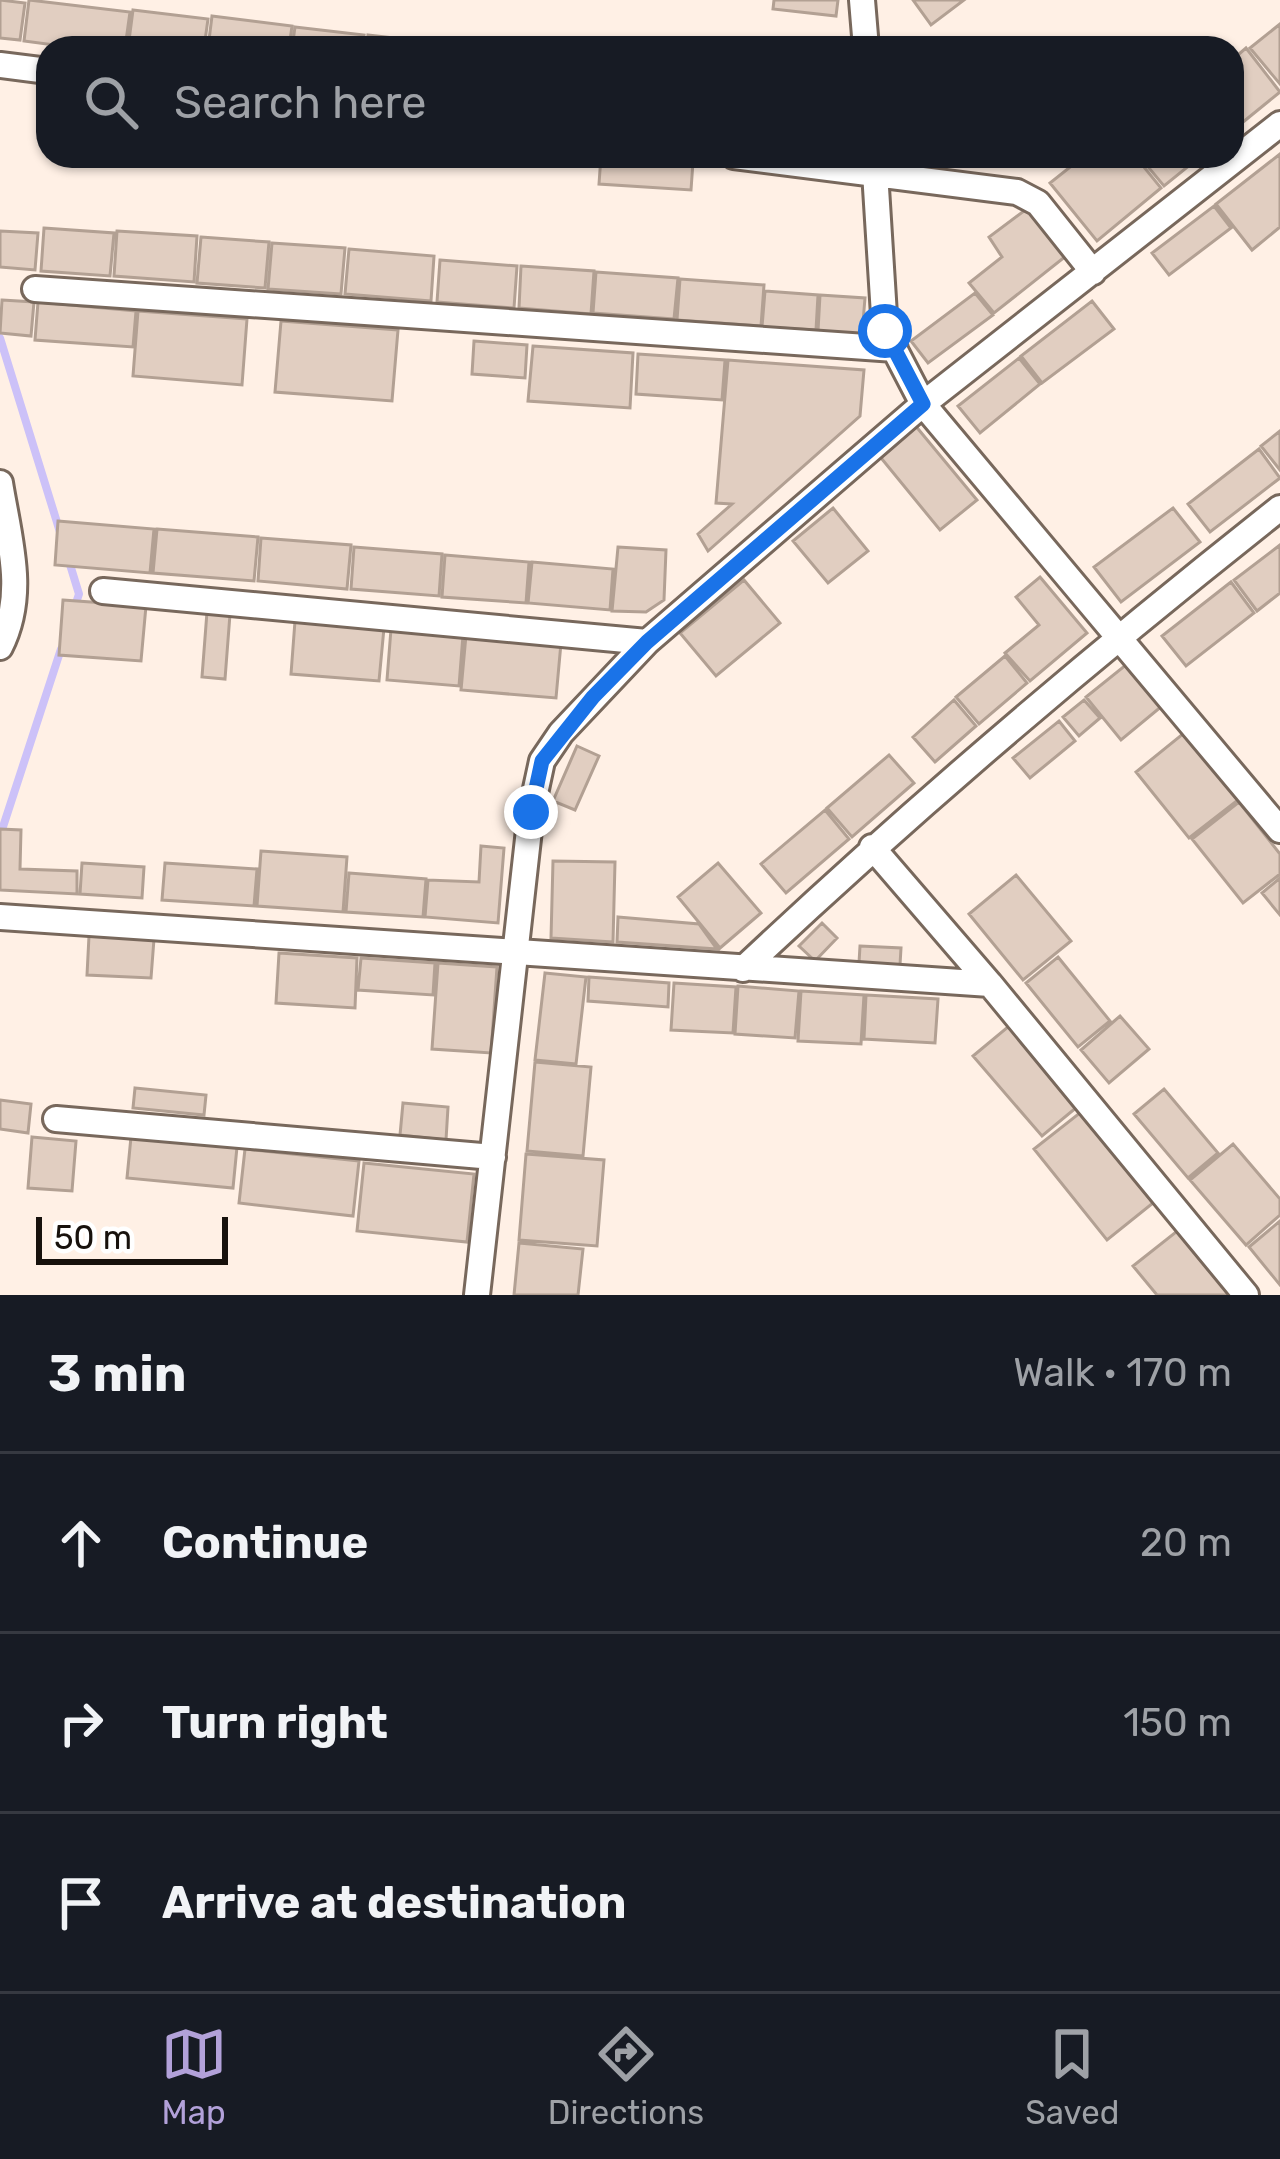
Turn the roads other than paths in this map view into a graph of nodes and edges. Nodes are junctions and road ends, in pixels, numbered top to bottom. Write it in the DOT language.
graph roads {
  1 [pos="862,0"];
  2 [pos="865,36"];
  3 [pos="0,65"];
  4 [pos="36,70"];
  5 [pos="1280,124"];
  6 [pos="1244,152"];
  7 [pos="874,168"];
  8 [pos="890,168"];
  9 [pos="1224,168"];
  10 [pos="1093,272"];
  11 [pos="35,289"];
  12 [pos="895,349"];
  13 [pos="923,404"];
  14 [pos="0,483"];
  15 [pos="1280,508"];
  16 [pos="103,591"];
  17 [pos="1118,636"];
  18 [pos="647,642"];
  19 [pos="0,647"];
  20 [pos="1280,830"];
  21 [pos="872,847"];
  22 [pos="0,917"];
  23 [pos="517,952"];
  24 [pos="743,969"];
  25 [pos="990,983"];
  26 [pos="56,1118"];
  27 [pos="493,1157"];
  28 [pos="477,1295"];
  29 [pos="1246,1295"];
  1 -- 2 [label="street"];
  3 -- 4 [label="street"];
  5 -- 6 [label="street"];
  7 -- 12 [label="street"];
  8 -- 10 [label="street"];
  9 -- 10 [label="street"];
  10 -- 13 [label="street"];
  11 -- 12 [label="street"];
  12 -- 13 [label="street"];
  13 -- 17 [label="street"];
  13 -- 18 [label="street"];
  14 -- 19 [label="street"];
  15 -- 17 [label="street"];
  16 -- 18 [label="street"];
  17 -- 20 [label="street"];
  17 -- 21 [label="street"];
  18 -- 23 [label="street"];
  21 -- 24 [label="street"];
  21 -- 25 [label="street"];
  22 -- 23 [label="street"];
  23 -- 24 [label="street"];
  23 -- 27 [label="street"];
  24 -- 25 [label="street"];
  25 -- 29 [label="street"];
  26 -- 27 [label="street"];
  27 -- 28 [label="street"];
}
